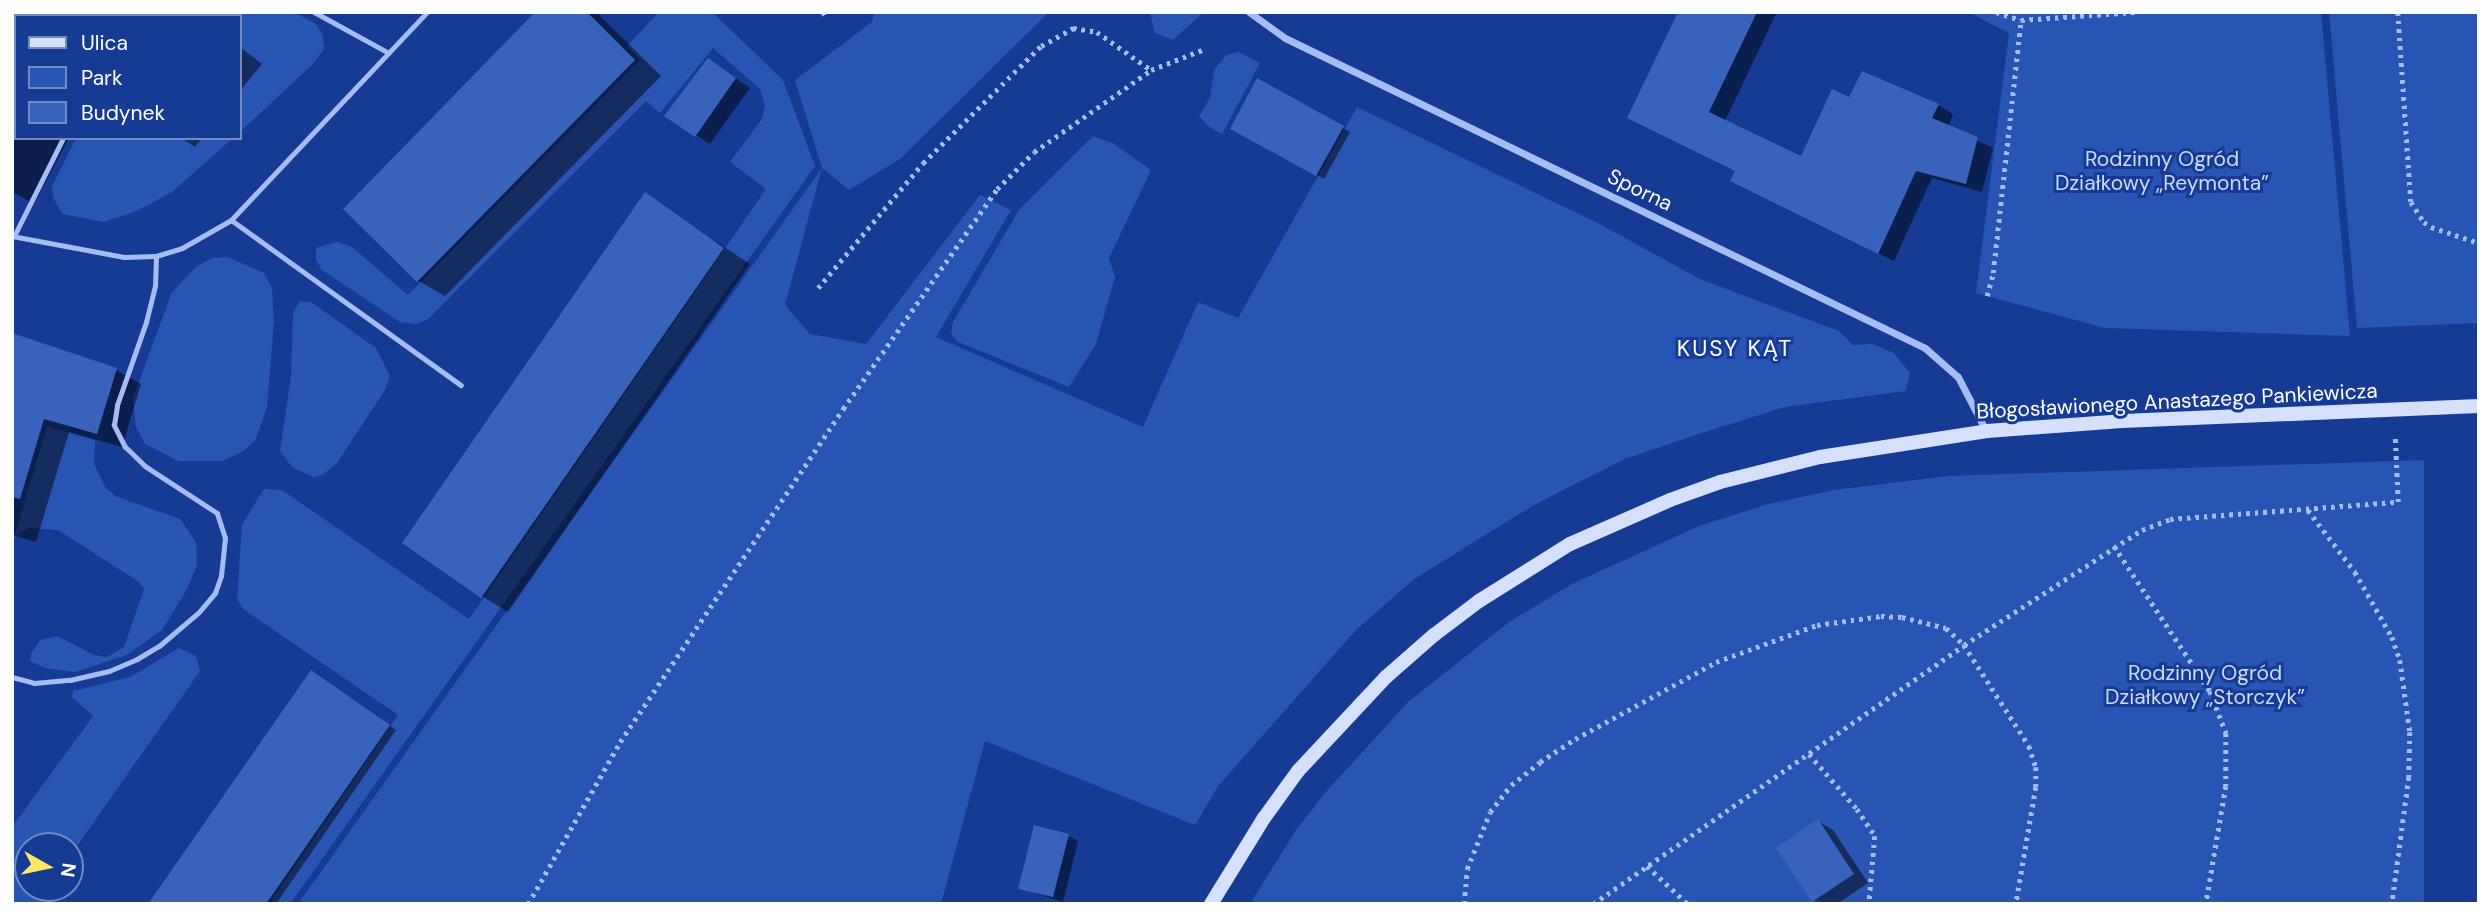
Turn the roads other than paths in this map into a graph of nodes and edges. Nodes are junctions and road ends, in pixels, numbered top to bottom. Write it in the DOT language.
graph roads {
  1 [pos="314,12"];
  2 [pos="427,12"];
  3 [pos="1249,12"];
  4 [pos="389,53"];
  5 [pos="62,140"];
  6 [pos="231,220"];
  7 [pos="13,236"];
  8 [pos="156,256"];
  9 [pos="461,385"];
  10 [pos="2479,406"];
  11 [pos="1987,432"];
  12 [pos="12,677"];
  13 [pos="1211,904"];
  1 -- 4 [label="lane"];
  2 -- 4 [label="lane"];
  3 -- 11 [label="street, Sporna"];
  4 -- 6 [label="lane"];
  5 -- 7 [label="lane"];
  6 -- 8 [label="lane"];
  6 -- 9 [label="lane"];
  7 -- 8 [label="lane"];
  8 -- 12 [label="lane"];
  10 -- 11 [label="street, Błogosławionego Anastazego Pankiewicza"];
  11 -- 13 [label="street, Błogosławionego Anastazego Pankiewicza"];
}
